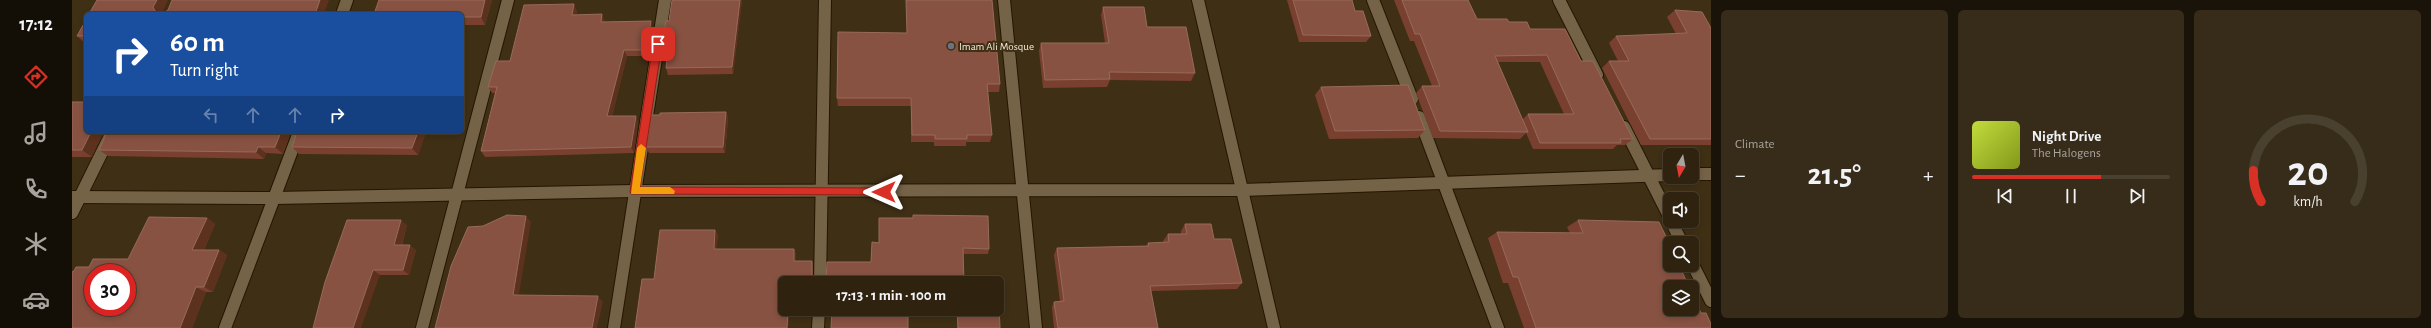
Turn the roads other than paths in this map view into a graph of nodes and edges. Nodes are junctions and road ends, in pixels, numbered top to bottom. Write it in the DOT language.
graph roads {
  1 [pos="347,0"];
  2 [pos="508,0"];
  3 [pos="665,0"];
  4 [pos="826,0"];
  5 [pos="1004,0"];
  6 [pos="1198,0"];
  7 [pos="1373,0"];
  8 [pos="1558,0"];
  9 [pos="343,12"];
  10 [pos="1602,84"];
  11 [pos="1620,119"];
  12 [pos="111,134"];
  13 [pos="298,134"];
  14 [pos="1699,174"];
  15 [pos="1711,174"];
  16 [pos="1649,175"];
  17 [pos="1663,175"];
  18 [pos="1444,182"];
  19 [pos="1241,190"];
  20 [pos="634,191"];
  21 [pos="823,192"];
  22 [pos="1023,192"];
  23 [pos="457,194"];
  24 [pos="76,197"];
  25 [pos="274,198"];
  26 [pos="1663,204"];
  27 [pos="72,213"];
  28 [pos="1696,272"];
  29 [pos="820,276"];
  30 [pos="1711,301"];
  31 [pos="819,316"];
  32 [pos="225,328"];
  33 [pos="422,328"];
  34 [pos="614,328"];
  35 [pos="818,328"];
  36 [pos="1036,328"];
  37 [pos="1274,328"];
  38 [pos="1498,328"];
  1 -- 9 [label="street"];
  2 -- 23 [label="street"];
  3 -- 20 [label="street"];
  4 -- 21 [label="street"];
  5 -- 22 [label="street"];
  6 -- 19 [label="street"];
  7 -- 18 [label="street"];
  8 -- 10 [label="street"];
  11 -- 16 [label="street"];
  12 -- 24 [label="street"];
  13 -- 25 [label="street"];
  14 -- 15 [label="street"];
  16 -- 17 [label="street"];
  16 -- 18 [label="street"];
  16 -- 26 [label="street"];
  18 -- 19 [label="street"];
  18 -- 38 [label="street"];
  19 -- 22 [label="street"];
  19 -- 37 [label="street"];
  20 -- 21 [label="street"];
  20 -- 23 [label="street"];
  20 -- 34 [label="street"];
  21 -- 22 [label="street"];
  21 -- 29 [label="street"];
  22 -- 36 [label="street"];
  23 -- 25 [label="street"];
  23 -- 33 [label="street"];
  24 -- 25 [label="street"];
  24 -- 27 [label="street"];
  25 -- 32 [label="street"];
  28 -- 30 [label="street"];
  31 -- 35 [label="street"];
}
